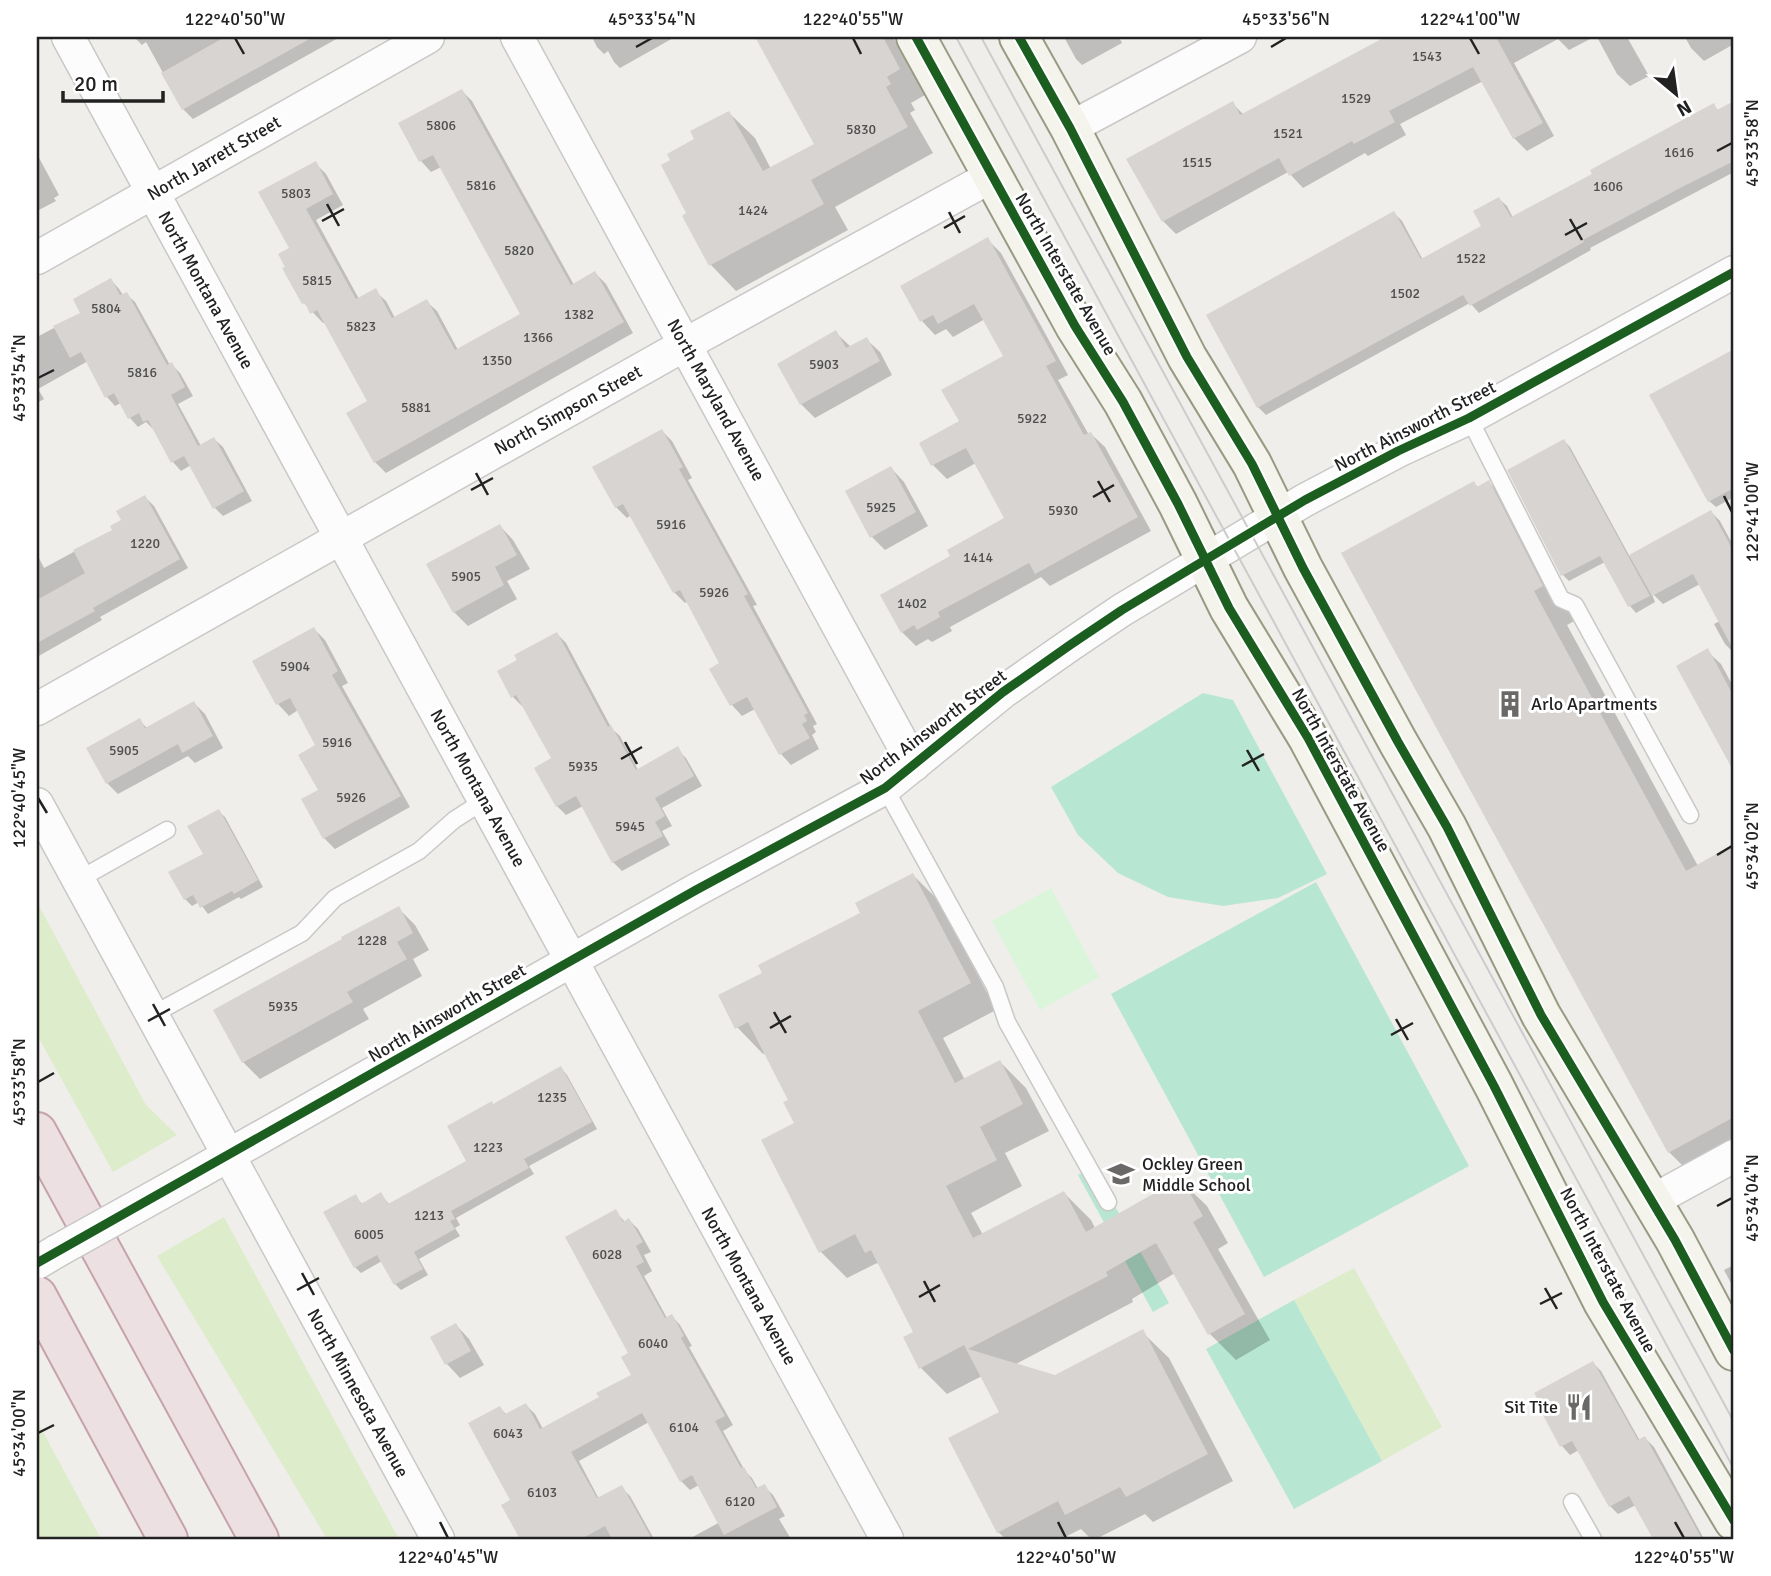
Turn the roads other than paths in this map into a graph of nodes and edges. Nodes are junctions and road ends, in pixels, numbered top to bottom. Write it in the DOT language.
graph roads {
  1 [pos="68,37"];
  2 [pos="428,37"];
  3 [pos="517,37"];
  4 [pos="916,37"];
  5 [pos="1019,37"];
  6 [pos="1240,37"];
  7 [pos="1070,128"];
  8 [pos="992,176"];
  9 [pos="152,193"];
  10 [pos="37,258"];
  11 [pos="1734,272"];
  12 [pos="685,344"];
  13 [pos="1469,418"];
  14 [pos="1278,517"];
  15 [pos="341,537"];
  16 [pos="1206,561"];
  17 [pos="37,709"];
  18 [pos="914,765"];
  19 [pos="885,788"];
  20 [pos="485,800"];
  21 [pos="37,804"];
  22 [pos="1690,815"];
  23 [pos="167,830"];
  24 [pos="78,880"];
  25 [pos="572,961"];
  26 [pos="152,1015"];
  27 [pos="37,1132"];
  28 [pos="229,1154"];
  29 [pos="1734,1156"];
  30 [pos="1652,1201"];
  31 [pos="1108,1202"];
  32 [pos="37,1263"];
  33 [pos="37,1296"];
  34 [pos="1734,1351"];
  35 [pos="239,1502"];
  36 [pos="1572,1502"];
  37 [pos="1734,1521"];
  38 [pos="168,1539"];
  39 [pos="259,1539"];
  40 [pos="265,1539"];
  41 [pos="438,1539"];
  42 [pos="887,1539"];
  43 [pos="1593,1539"];
  1 -- 9 [label="street, North Montana Avenue"];
  2 -- 9 [label="street, North Jarrett Street"];
  3 -- 12 [label="street, North Maryland Avenue"];
  4 -- 8 [label="street, North Interstate Avenue"];
  5 -- 7 [label="street"];
  6 -- 7 [label="street"];
  7 -- 14 [label="street"];
  8 -- 12 [label="street, North Simpson Street"];
  8 -- 16 [label="street, North Interstate Avenue"];
  9 -- 10 [label="street, North Jarrett Street"];
  9 -- 15 [label="street, North Montana Avenue"];
  11 -- 13 [label="street, North Ainsworth Street"];
  12 -- 15 [label="street, North Simpson Street"];
  12 -- 18 [label="street, North Maryland Avenue"];
  13 -- 14 [label="street, North Ainsworth Street"];
  13 -- 22 [label="lane"];
  14 -- 16 [label="street, North Ainsworth Street"];
  14 -- 30 [label="street"];
  15 -- 17 [label="street, North Simpson Street"];
  15 -- 20 [label="street, North Montana Avenue"];
  16 -- 18 [label="street, North Ainsworth Street"];
  16 -- 37 [label="street, North Interstate Avenue"];
  18 -- 19 [label="street, North Ainsworth Street"];
  19 -- 25 [label="street, North Ainsworth Street"];
  19 -- 31 [label="lane"];
  20 -- 25 [label="street, North Montana Avenue"];
  20 -- 26 [label="lane"];
  21 -- 24 [label="street, North Minnesota Avenue"];
  23 -- 24 [label="lane"];
  24 -- 26 [label="street, North Minnesota Avenue"];
  25 -- 28 [label="street, North Ainsworth Street"];
  25 -- 42 [label="street, North Montana Avenue"];
  26 -- 28 [label="street, North Minnesota Avenue"];
  27 -- 35 [label="highway"];
  28 -- 32 [label="street, North Ainsworth Street, bridge"];
  28 -- 41 [label="street, North Minnesota Avenue"];
  29 -- 30 [label="street"];
  30 -- 34 [label="street"];
  33 -- 38 [label="highway"];
  35 -- 39 [label="highway"];
  35 -- 40 [label="highway"];
  36 -- 43 [label="lane"];
}
